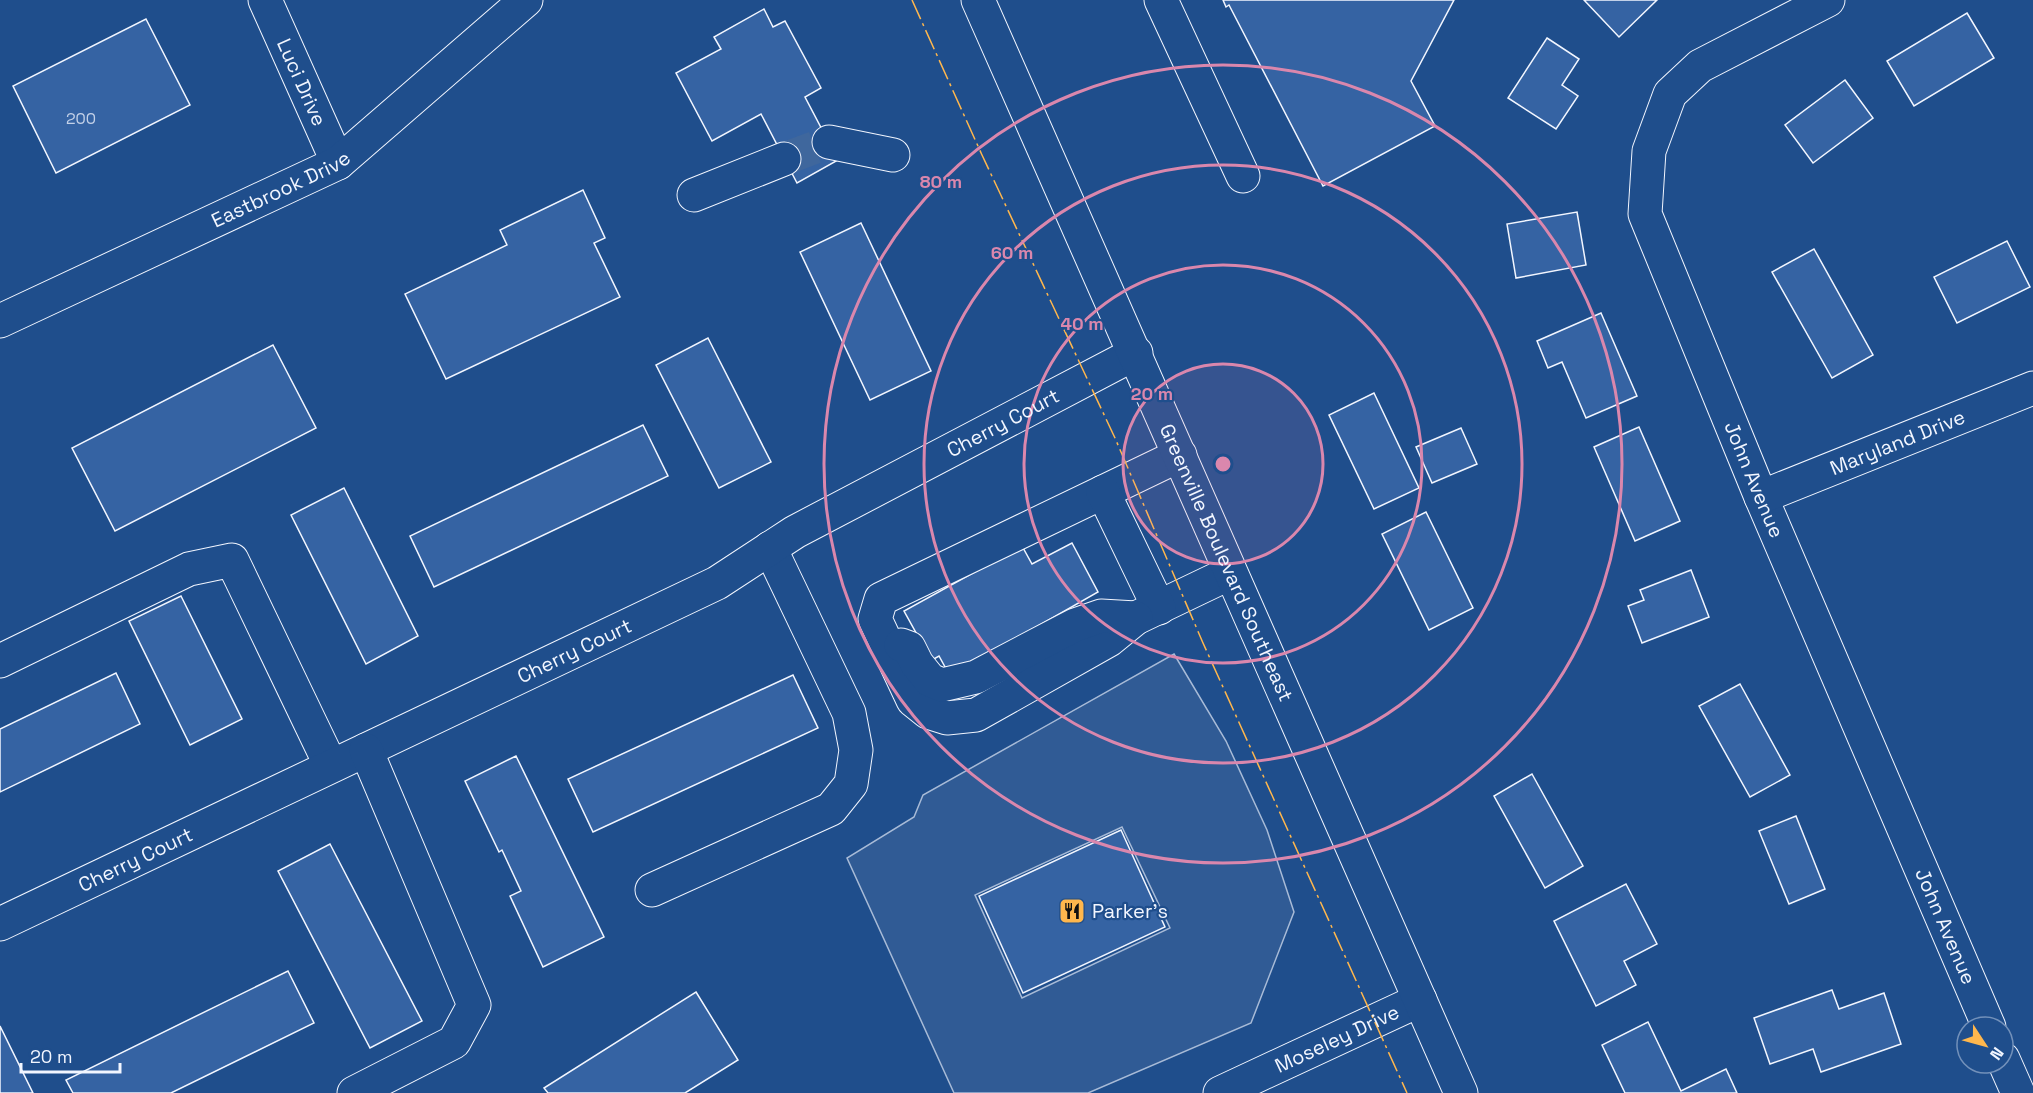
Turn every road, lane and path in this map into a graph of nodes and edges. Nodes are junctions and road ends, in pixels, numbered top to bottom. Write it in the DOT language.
graph roads {
  1 [pos="266,0"];
  2 [pos="526,0"];
  3 [pos="978,0"];
  4 [pos="1161,0"];
  5 [pos="1828,0"];
  6 [pos="829,142"];
  7 [pos="893,155"];
  8 [pos="784,159"];
  9 [pos="338,163"];
  10 [pos="1243,176"];
  11 [pos="694,195"];
  12 [pos="0,321"];
  13 [pos="1136,353"];
  14 [pos="2033,388"];
  15 [pos="1180,454"];
  16 [pos="1103,492"];
  17 [pos="1761,497"];
  18 [pos="771,548"];
  19 [pos="1230,573"];
  20 [pos="1147,613"];
  21 [pos="0,661"];
  22 [pos="366,750"];
  23 [pos="331,766"];
  24 [pos="652,890"];
  25 [pos="0,924"];
  26 [pos="1420,1000"];
  27 [pos="1984,1015"];
  28 [pos="2010,1075"];
  29 [pos="2033,1090"];
  30 [pos="354,1093"];
  31 [pos="1220,1093"];
  32 [pos="1461,1093"];
  33 [pos="2018,1093"];
  34 [pos="2026,1093"];
  1 -- 9 [label="main road, Luci Drive"];
  2 -- 9 [label="main road, Eastbrook Drive"];
  3 -- 13 [label="main road, Greenville Boulevard Southeast"];
  4 -- 10 [label="main road"];
  5 -- 17 [label="main road, John Avenue"];
  6 -- 7 [label="main road"];
  8 -- 11 [label="main road"];
  9 -- 12 [label="main road, Eastbrook Drive"];
  13 -- 15 [label="main road, Greenville Boulevard Southeast"];
  13 -- 18 [label="main road, Cherry Court"];
  14 -- 17 [label="main road, Maryland Drive"];
  15 -- 16 [label="main road"];
  15 -- 19 [label="main road, Greenville Boulevard Southeast"];
  16 -- 20 [label="main road"];
  16 -- 20 [label="main road"];
  17 -- 27 [label="main road, John Avenue"];
  18 -- 22 [label="main road, Cherry Court"];
  18 -- 24 [label="main road"];
  19 -- 20 [label="main road"];
  19 -- 26 [label="main road, Greenville Boulevard Southeast"];
  21 -- 23 [label="main road"];
  22 -- 23 [label="main road, Cherry Court"];
  22 -- 30 [label="main road"];
  23 -- 25 [label="main road, Cherry Court"];
  26 -- 31 [label="main road, Moseley Drive"];
  26 -- 32 [label="main road, Greenville Boulevard Southeast"];
  28 -- 33 [label="main road"];
  29 -- 34 [label="main road"];
}
